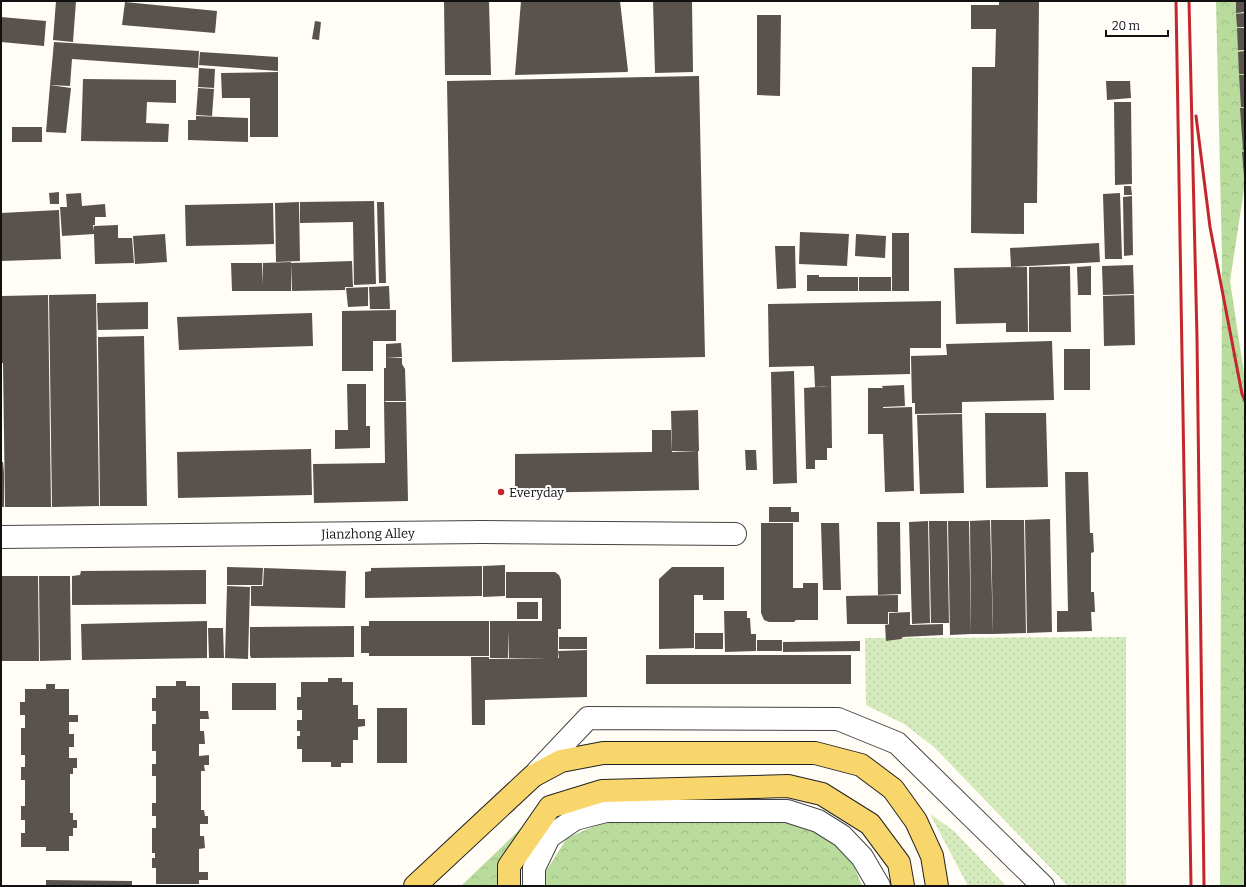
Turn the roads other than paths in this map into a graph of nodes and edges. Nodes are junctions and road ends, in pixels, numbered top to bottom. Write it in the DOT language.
graph roads {
  1 [pos="735,534"];
  2 [pos="1,537"];
  3 [pos="533,776"];
  4 [pos="415,886"];
  5 [pos="509,886"];
  6 [pos="534,886"];
  7 [pos="879,886"];
  8 [pos="903,886"];
  9 [pos="937,886"];
  10 [pos="1043,886"];
  1 -- 2 [label="street, Jianzhong Alley"];
  3 -- 4 [label="main road"];
  3 -- 9 [label="main road"];
  3 -- 10 [label="street"];
  5 -- 8 [label="main road"];
  6 -- 7 [label="street"];
}
